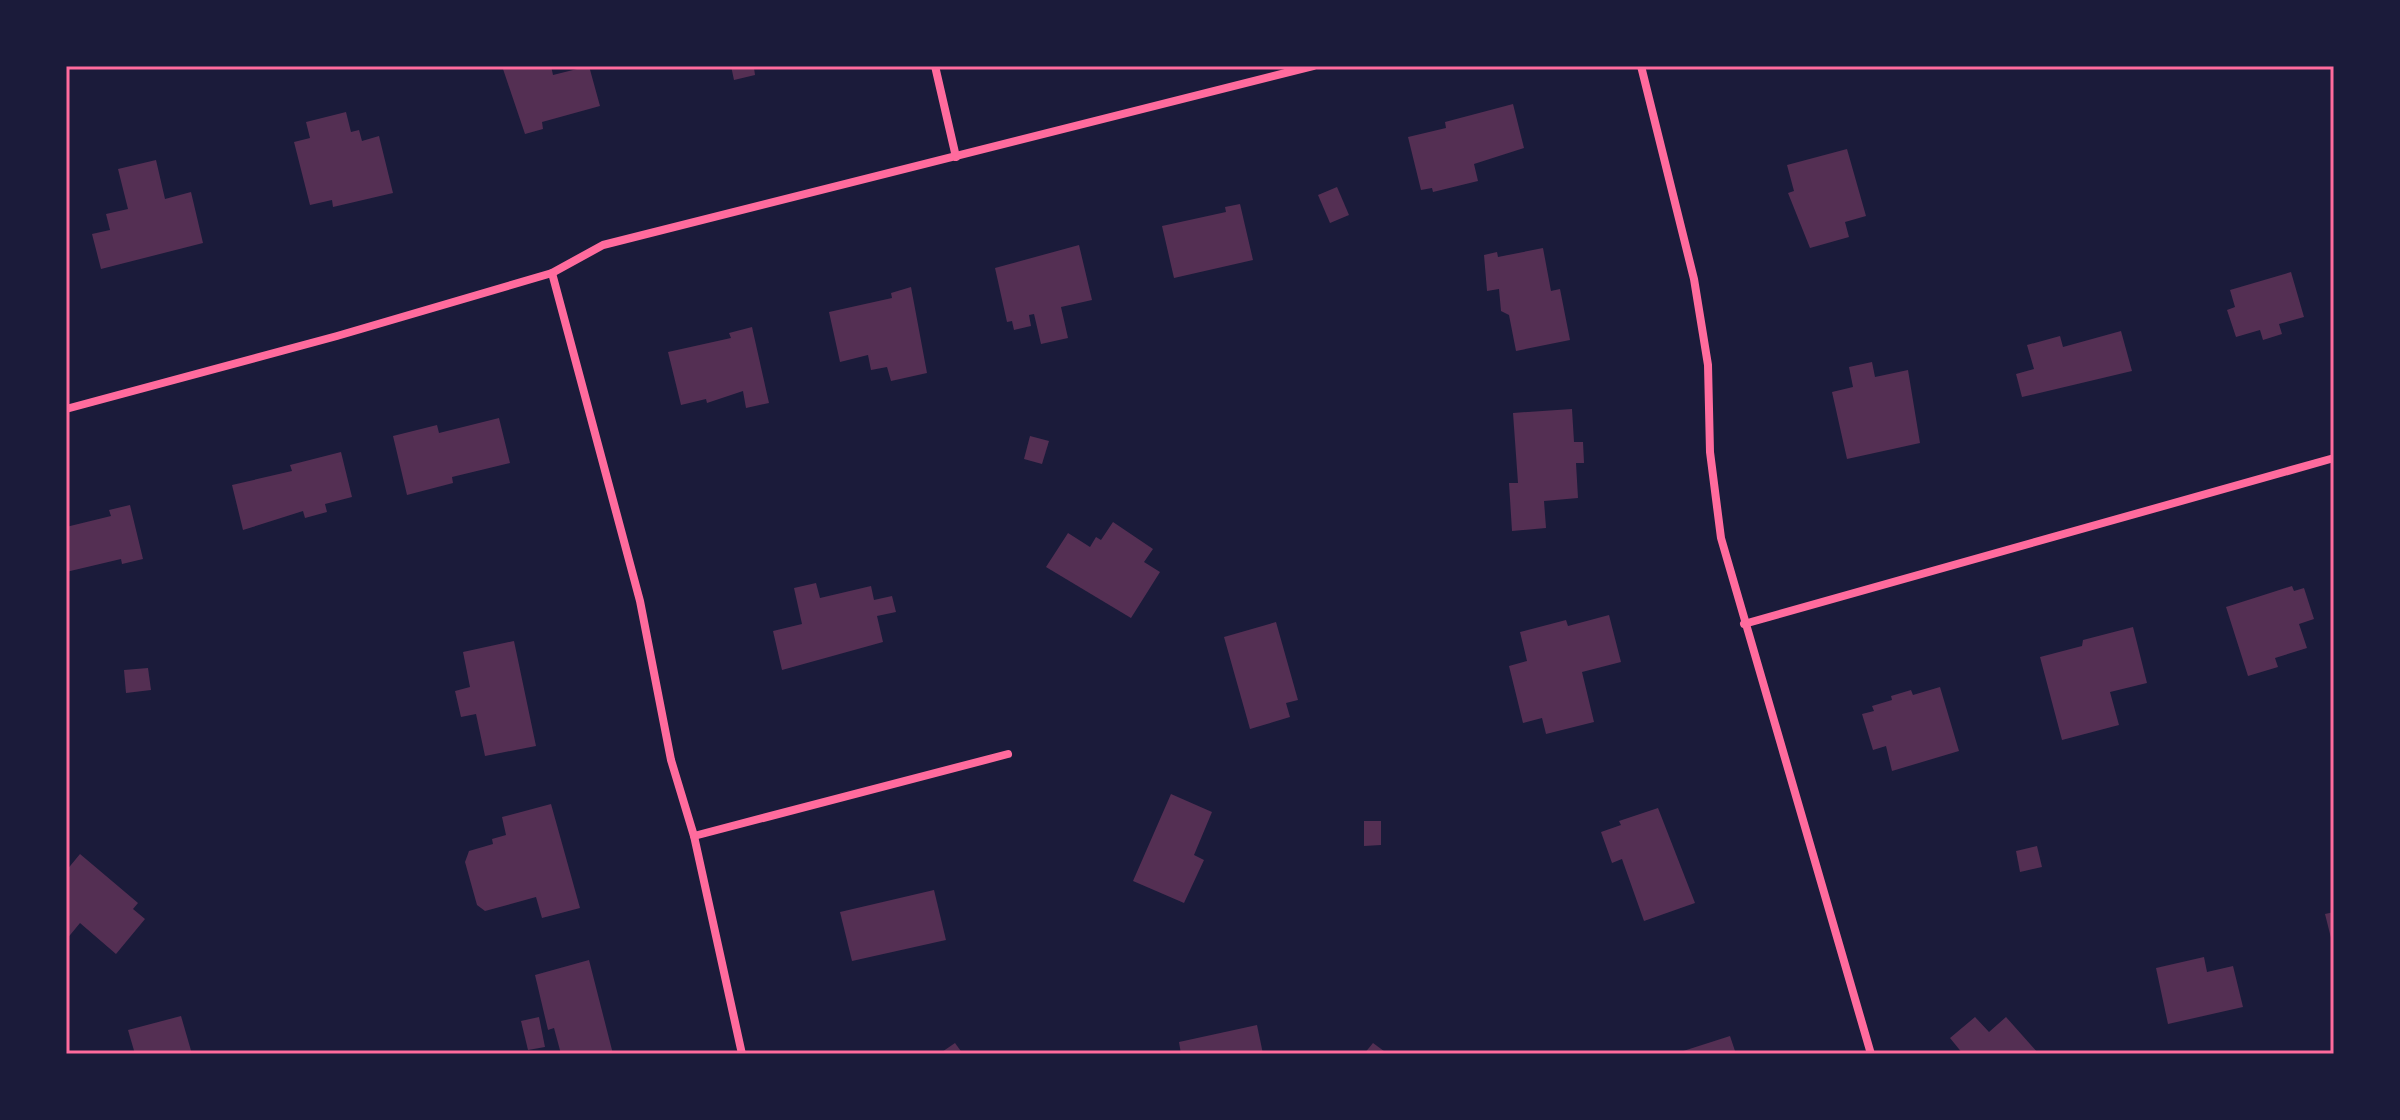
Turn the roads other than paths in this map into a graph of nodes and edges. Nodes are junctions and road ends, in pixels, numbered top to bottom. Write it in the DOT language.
graph roads {
  1 [pos="935,66"];
  2 [pos="1313,66"];
  3 [pos="1641,66"];
  4 [pos="956,157"];
  5 [pos="552,273"];
  6 [pos="66,409"];
  7 [pos="2334,458"];
  8 [pos="1744,624"];
  9 [pos="1008,754"];
  10 [pos="694,836"];
  11 [pos="742,1054"];
  12 [pos="1871,1054"];
  1 -- 4 [label="street"];
  2 -- 4 [label="street"];
  3 -- 8 [label="street"];
  4 -- 5 [label="street"];
  5 -- 6 [label="street"];
  5 -- 10 [label="street"];
  7 -- 8 [label="street"];
  8 -- 12 [label="street"];
  9 -- 10 [label="street"];
  10 -- 11 [label="street"];
}
